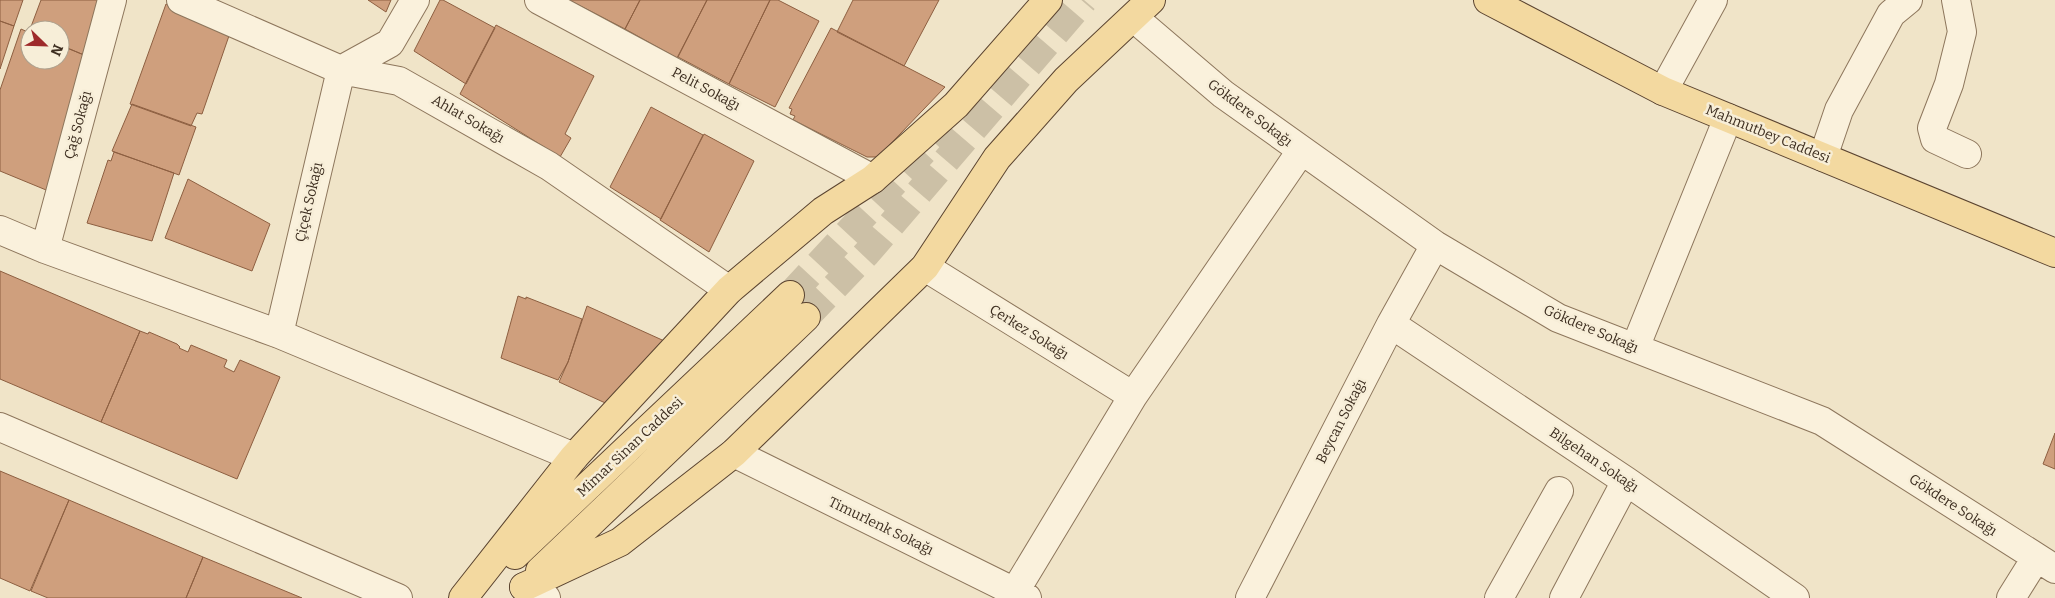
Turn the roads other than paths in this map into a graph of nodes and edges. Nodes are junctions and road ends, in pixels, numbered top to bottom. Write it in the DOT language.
graph roads {
  1 [pos="112,0"];
  2 [pos="181,0"];
  3 [pos="415,0"];
  4 [pos="539,0"];
  5 [pos="1048,0"];
  6 [pos="1488,0"];
  7 [pos="1713,0"];
  8 [pos="1908,0"];
  9 [pos="1956,0"];
  10 [pos="1143,6"];
  11 [pos="341,70"];
  12 [pos="1663,91"];
  13 [pos="1728,118"];
  14 [pos="1301,151"];
  15 [pos="1967,154"];
  16 [pos="1822,157"];
  17 [pos="873,179"];
  18 [pos="0,230"];
  19 [pos="1435,245"];
  20 [pos="45,249"];
  21 [pos="2055,253"];
  22 [pos="925,267"];
  23 [pos="729,290"];
  24 [pos="790,295"];
  25 [pos="806,317"];
  26 [pos="1391,324"];
  27 [pos="279,334"];
  28 [pos="1635,348"];
  29 [pos="1133,396"];
  30 [pos="0,427"];
  31 [pos="734,453"];
  32 [pos="574,457"];
  33 [pos="1626,481"];
  34 [pos="1558,491"];
  35 [pos="2046,563"];
  36 [pos="527,594"];
  37 [pos="1017,596"];
  38 [pos="398,598"];
  39 [pos="463,598"];
  40 [pos="469,598"];
  41 [pos="1250,598"];
  42 [pos="1499,598"];
  43 [pos="1564,598"];
  44 [pos="1795,598"];
  45 [pos="2011,598"];
  1 -- 20 [label="street, Çağ Sokağı"];
  2 -- 11 [label="street, Ahlat Sokağı"];
  3 -- 11 [label="street"];
  4 -- 17 [label="street, Pelit Sokağı"];
  5 -- 17 [label="main road"];
  6 -- 12 [label="main road, Mahmutbey Caddesi"];
  7 -- 12 [label="street"];
  8 -- 16 [label="street"];
  9 -- 15 [label="street"];
  10 -- 14 [label="street, Gökdere Sokağı"];
  10 -- 22 [label="main road"];
  11 -- 23 [label="street, Ahlat Sokağı"];
  11 -- 27 [label="street, Çiçek Sokağı"];
  12 -- 13 [label="main road, Mahmutbey Caddesi"];
  13 -- 16 [label="main road, Mahmutbey Caddesi"];
  13 -- 28 [label="street"];
  14 -- 19 [label="street, Gökdere Sokağı"];
  14 -- 29 [label="street"];
  16 -- 21 [label="main road, Mahmutbey Caddesi"];
  17 -- 23 [label="main road"];
  18 -- 20 [label="street"];
  19 -- 26 [label="street, Beycan Sokağı"];
  19 -- 28 [label="street, Gökdere Sokağı"];
  20 -- 27 [label="street"];
  22 -- 29 [label="street, Çerkez Sokağı"];
  22 -- 31 [label="main road"];
  23 -- 32 [label="main road"];
  24 -- 40 [label="main road, Mimar Sinan Caddesi"];
  25 -- 36 [label="main road, Mimar Sinan Caddesi"];
  26 -- 33 [label="street, Bilgehan Sokağı"];
  26 -- 41 [label="street, Beycan Sokağı"];
  27 -- 32 [label="street"];
  28 -- 35 [label="street, Gökdere Sokağı"];
  29 -- 37 [label="street"];
  30 -- 38 [label="street"];
  31 -- 36 [label="main road"];
  31 -- 37 [label="street, Timurlenk Sokağı"];
  32 -- 39 [label="main road"];
  33 -- 43 [label="street"];
  33 -- 44 [label="street, Bilgehan Sokağı"];
  34 -- 42 [label="street"];
  35 -- 45 [label="street"];
}
